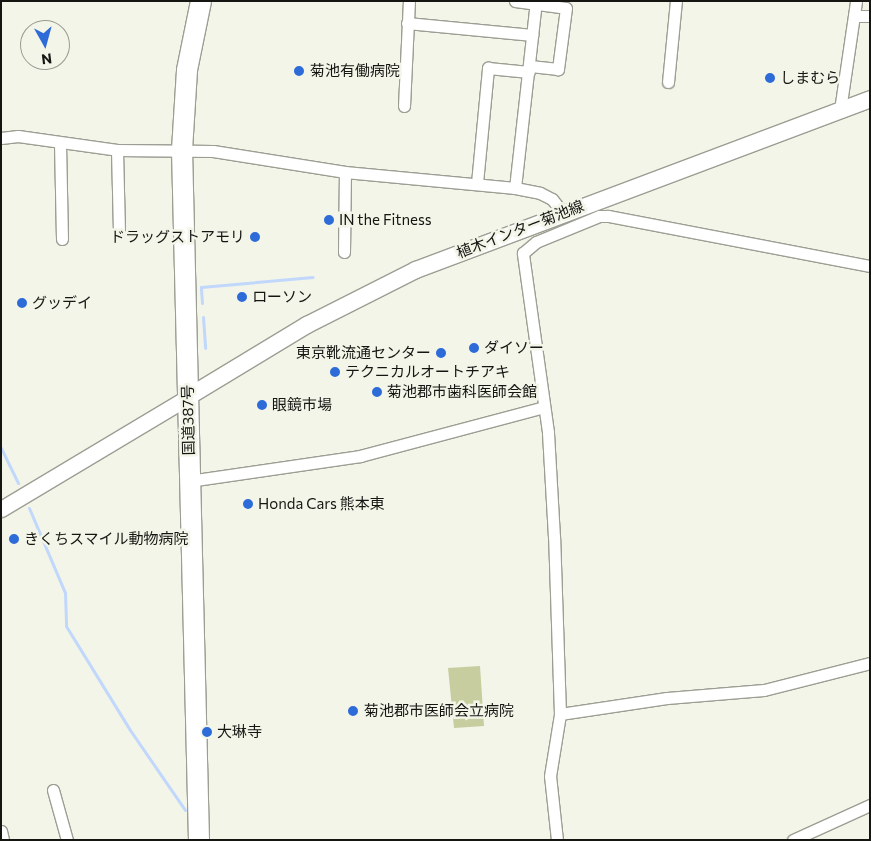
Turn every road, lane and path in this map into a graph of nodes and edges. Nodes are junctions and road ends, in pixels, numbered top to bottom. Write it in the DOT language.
graph roads {
  1 [pos="201,1"];
  2 [pos="409,1"];
  3 [pos="515,1"];
  4 [pos="676,1"];
  5 [pos="856,1"];
  6 [pos="536,2"];
  7 [pos="854,16"];
  8 [pos="870,16"];
  9 [pos="407,23"];
  10 [pos="532,35"];
  11 [pos="529,69"];
  12 [pos="668,82"];
  13 [pos="870,99"];
  14 [pos="404,106"];
  15 [pos="840,110"];
  16 [pos="1,138"];
  17 [pos="60,143"];
  18 [pos="117,150"];
  19 [pos="182,150"];
  20 [pos="345,172"];
  21 [pos="477,183"];
  22 [pos="515,188"];
  23 [pos="583,204"];
  24 [pos="562,212"];
  25 [pos="599,216"];
  26 [pos="119,230"];
  27 [pos="62,239"];
  28 [pos="344,252"];
  29 [pos="870,266"];
  30 [pos="188,397"];
  31 [pos="544,407"];
  32 [pos="190,480"];
  33 [pos="1,509"];
  34 [pos="870,663"];
  35 [pos="560,714"];
  36 [pos="53,790"];
  37 [pos="870,805"];
  38 [pos="1,831"];
  39 [pos="3,840"];
  40 [pos="67,840"];
  41 [pos="198,840"];
  42 [pos="557,840"];
  43 [pos="793,840"];
  1 -- 19 [label="highway, 国道387号"];
  2 -- 9 [label="street"];
  3 -- 6 [label="street"];
  4 -- 12 [label="street"];
  5 -- 7 [label="street"];
  6 -- 10 [label="street"];
  6 -- 11 [label="street"];
  7 -- 8 [label="street"];
  7 -- 15 [label="street"];
  9 -- 10 [label="street"];
  9 -- 14 [label="street"];
  10 -- 11 [label="street"];
  11 -- 21 [label="street"];
  11 -- 22 [label="street"];
  13 -- 15 [label="main road, 植木インター菊池線"];
  15 -- 23 [label="main road, 植木インター菊池線"];
  16 -- 17 [label="street"];
  17 -- 18 [label="street"];
  17 -- 27 [label="street"];
  18 -- 19 [label="street"];
  18 -- 26 [label="street"];
  19 -- 20 [label="street"];
  19 -- 30 [label="highway, 国道387号"];
  20 -- 21 [label="street"];
  20 -- 28 [label="street"];
  21 -- 22 [label="street"];
  22 -- 24 [label="street"];
  23 -- 24 [label="main road, 植木インター菊池線"];
  23 -- 25 [label="street"];
  24 -- 30 [label="main road, 植木インター菊池線"];
  25 -- 29 [label="street"];
  25 -- 31 [label="street"];
  30 -- 32 [label="highway, 国道387号"];
  30 -- 33 [label="street"];
  31 -- 32 [label="street"];
  31 -- 35 [label="street"];
  32 -- 41 [label="highway, 国道387号"];
  34 -- 35 [label="street"];
  35 -- 42 [label="street"];
  36 -- 40 [label="street"];
  37 -- 43 [label="street"];
  38 -- 39 [label="street"];
}
